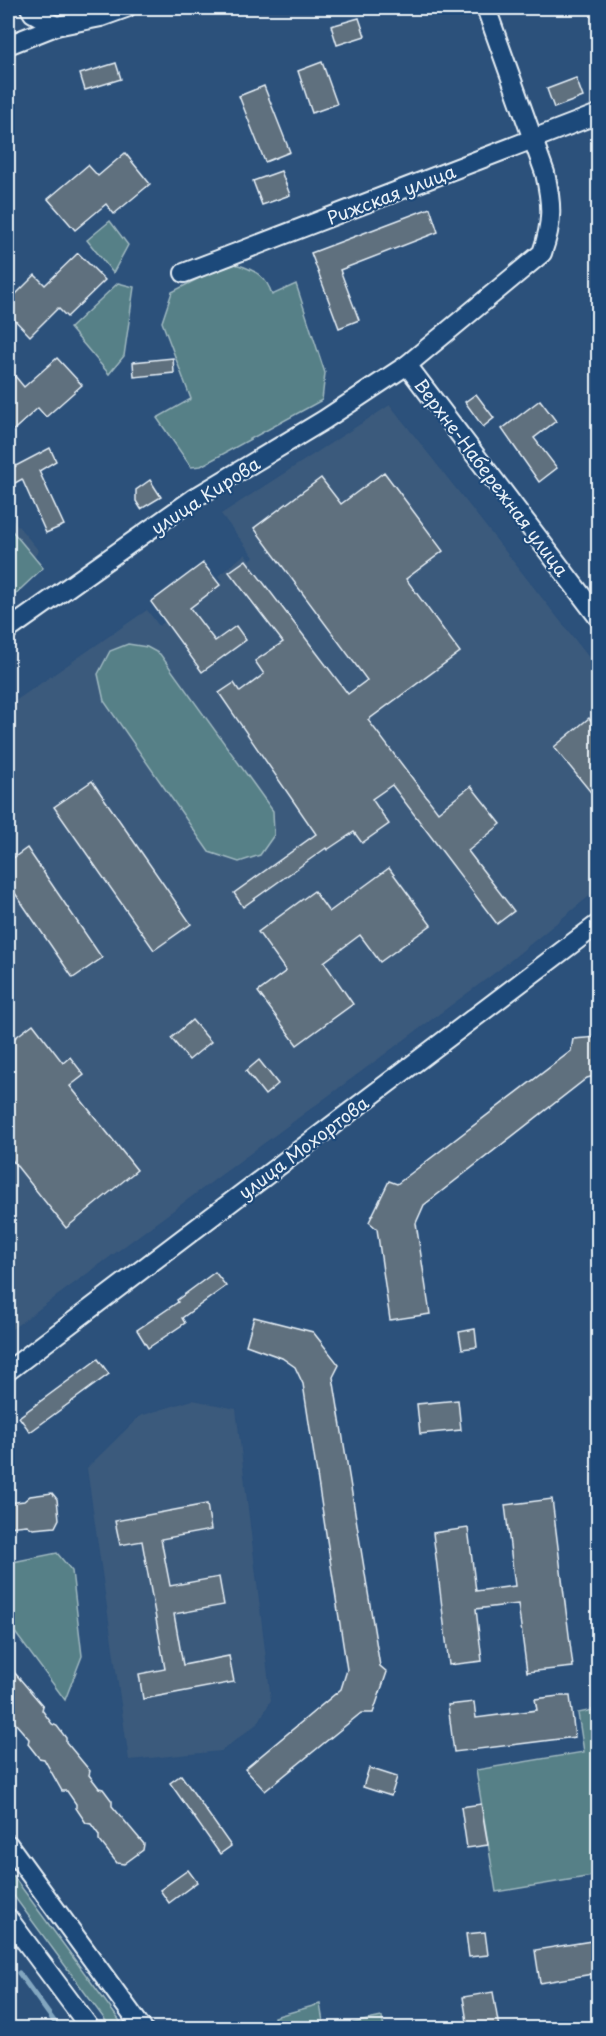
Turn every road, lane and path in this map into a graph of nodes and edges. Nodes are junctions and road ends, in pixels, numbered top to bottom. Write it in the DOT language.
graph roads {
  1 [pos="30,8"];
  2 [pos="126,8"];
  3 [pos="486,8"];
  4 [pos="56,26"];
  5 [pos="8,45"];
  6 [pos="598,114"];
  7 [pos="533,140"];
  8 [pos="184,273"];
  9 [pos="407,365"];
  10 [pos="598,617"];
  11 [pos="8,630"];
  12 [pos="598,924"];
  13 [pos="8,1371"];
  14 [pos="8,1844"];
  15 [pos="8,1918"];
  16 [pos="90,2028"];
  17 [pos="142,2028"];
  1 -- 4 [label="street"];
  2 -- 4 [label="street"];
  3 -- 7 [label="street, улица Кирова"];
  4 -- 5 [label="street"];
  6 -- 7 [label="street, Рижская улица"];
  7 -- 8 [label="street, Рижская улица"];
  7 -- 9 [label="street, улица Кирова"];
  9 -- 10 [label="street, Верхне-Набережная улица"];
  9 -- 11 [label="street, улица Кирова"];
  12 -- 13 [label="street, улица Мохортова"];
  14 -- 17 [label="street"];
  15 -- 16 [label="street"];
}
